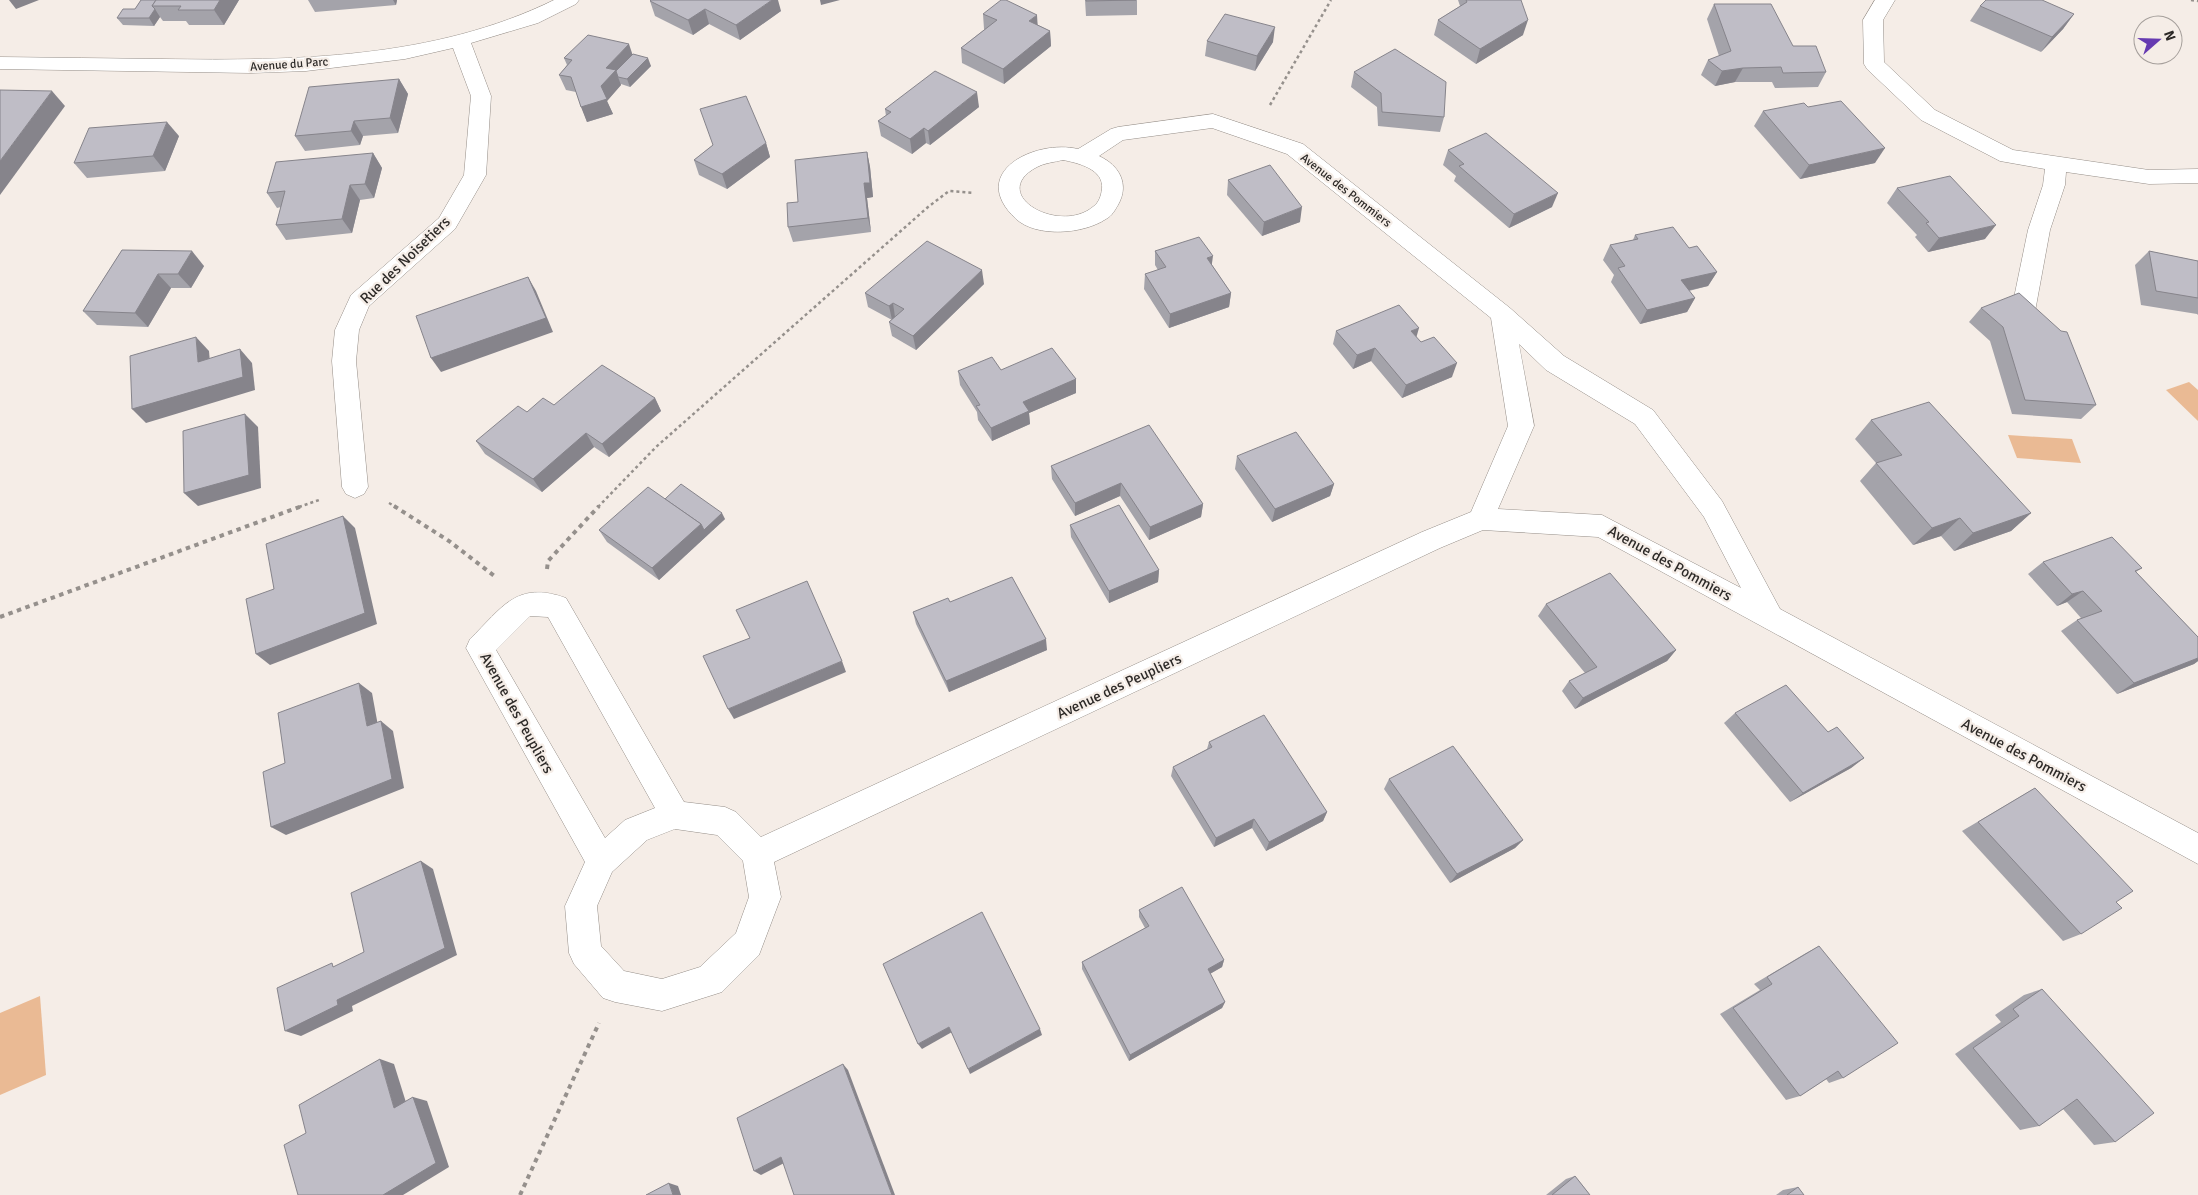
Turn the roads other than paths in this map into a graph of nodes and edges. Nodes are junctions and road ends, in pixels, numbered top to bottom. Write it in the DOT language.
graph roads {
  1 [pos="568,0"];
  2 [pos="1885,0"];
  3 [pos="460,40"];
  4 [pos="0,63"];
  5 [pos="1083,156"];
  6 [pos="2056,163"];
  7 [pos="2198,176"];
  8 [pos="1502,314"];
  9 [pos="2022,317"];
  10 [pos="355,487"];
  11 [pos="1481,519"];
  12 [pos="1771,618"];
  13 [pos="676,815"];
  14 [pos="2198,850"];
  15 [pos="758,854"];
  16 [pos="601,861"];
  1 -- 3 [label="street, Avenue du Parc"];
  2 -- 6 [label="street"];
  3 -- 4 [label="street, Avenue du Parc"];
  3 -- 10 [label="street, Rue des Noisetiers"];
  5 -- 5 [label="street"];
  5 -- 8 [label="street, Avenue des Pommiers"];
  6 -- 7 [label="street"];
  6 -- 9 [label="street"];
  8 -- 11 [label="street"];
  8 -- 12 [label="street, Avenue des Pommiers"];
  11 -- 12 [label="street, Avenue des Pommiers"];
  11 -- 15 [label="street, Avenue des Peupliers"];
  12 -- 14 [label="street, Avenue des Pommiers"];
  13 -- 15 [label="street"];
  13 -- 16 [label="street"];
  13 -- 16 [label="street, Avenue des Peupliers"];
  15 -- 16 [label="street"];
}
